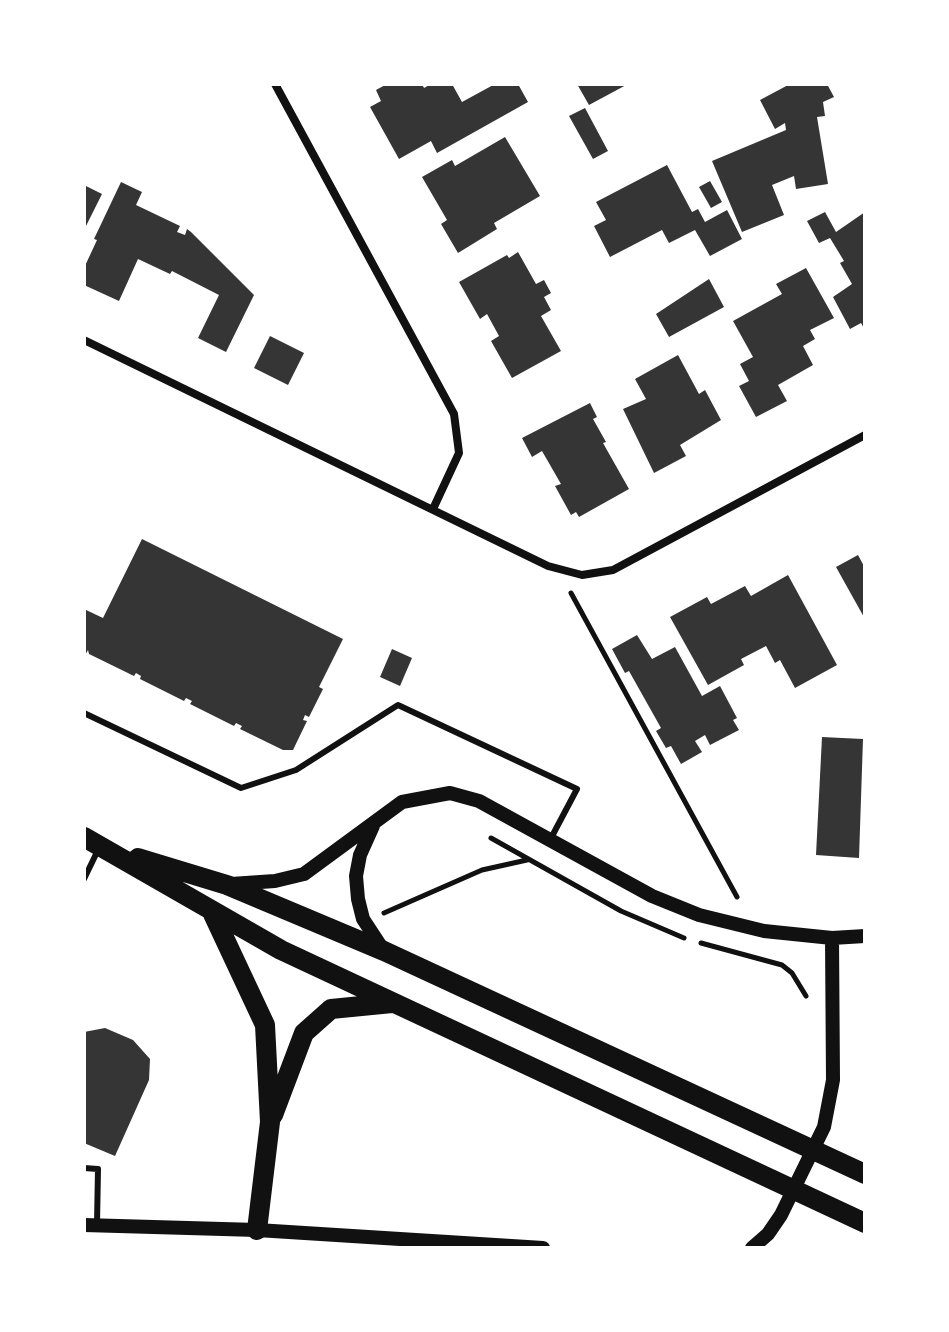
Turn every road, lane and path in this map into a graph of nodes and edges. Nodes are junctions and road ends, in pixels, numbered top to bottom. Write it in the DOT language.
graph roads {
  1 [pos="275,84"];
  2 [pos="84,340"];
  3 [pos="865,435"];
  4 [pos="433,509"];
  5 [pos="571,596"];
  6 [pos="84,713"];
  7 [pos="373,825"];
  8 [pos="550,840"];
  9 [pos="98,844"];
  10 [pos="527,860"];
  11 [pos="84,879"];
  12 [pos="227,885"];
  13 [pos="737,897"];
  14 [pos="213,914"];
  15 [pos="383,914"];
  16 [pos="865,936"];
  17 [pos="832,938"];
  18 [pos="384,951"];
  19 [pos="393,1003"];
  20 [pos="270,1122"];
  21 [pos="84,1168"];
  22 [pos="865,1174"];
  23 [pos="865,1223"];
  24 [pos="91,1225"];
  25 [pos="257,1230"];
  26 [pos="543,1248"];
  27 [pos="752,1248"];
  1 -- 4 [label="street"];
  2 -- 4 [label="street"];
  3 -- 4 [label="street"];
  5 -- 13 [label="path"];
  6 -- 8 [label="lane"];
  7 -- 8 [label="street"];
  7 -- 12 [label="street"];
  7 -- 18 [label="street"];
  8 -- 17 [label="street"];
  9 -- 11 [label="lane"];
  9 -- 12 [label="main road"];
  9 -- 14 [label="main road"];
  10 -- 15 [label="path"];
  12 -- 18 [label="main road"];
  14 -- 19 [label="main road"];
  14 -- 20 [label="main road"];
  16 -- 17 [label="street"];
  17 -- 27 [label="street"];
  18 -- 22 [label="main road"];
  19 -- 20 [label="main road"];
  19 -- 23 [label="main road"];
  20 -- 25 [label="main road"];
  21 -- 24 [label="lane"];
  24 -- 25 [label="street"];
  25 -- 26 [label="street"];
}
